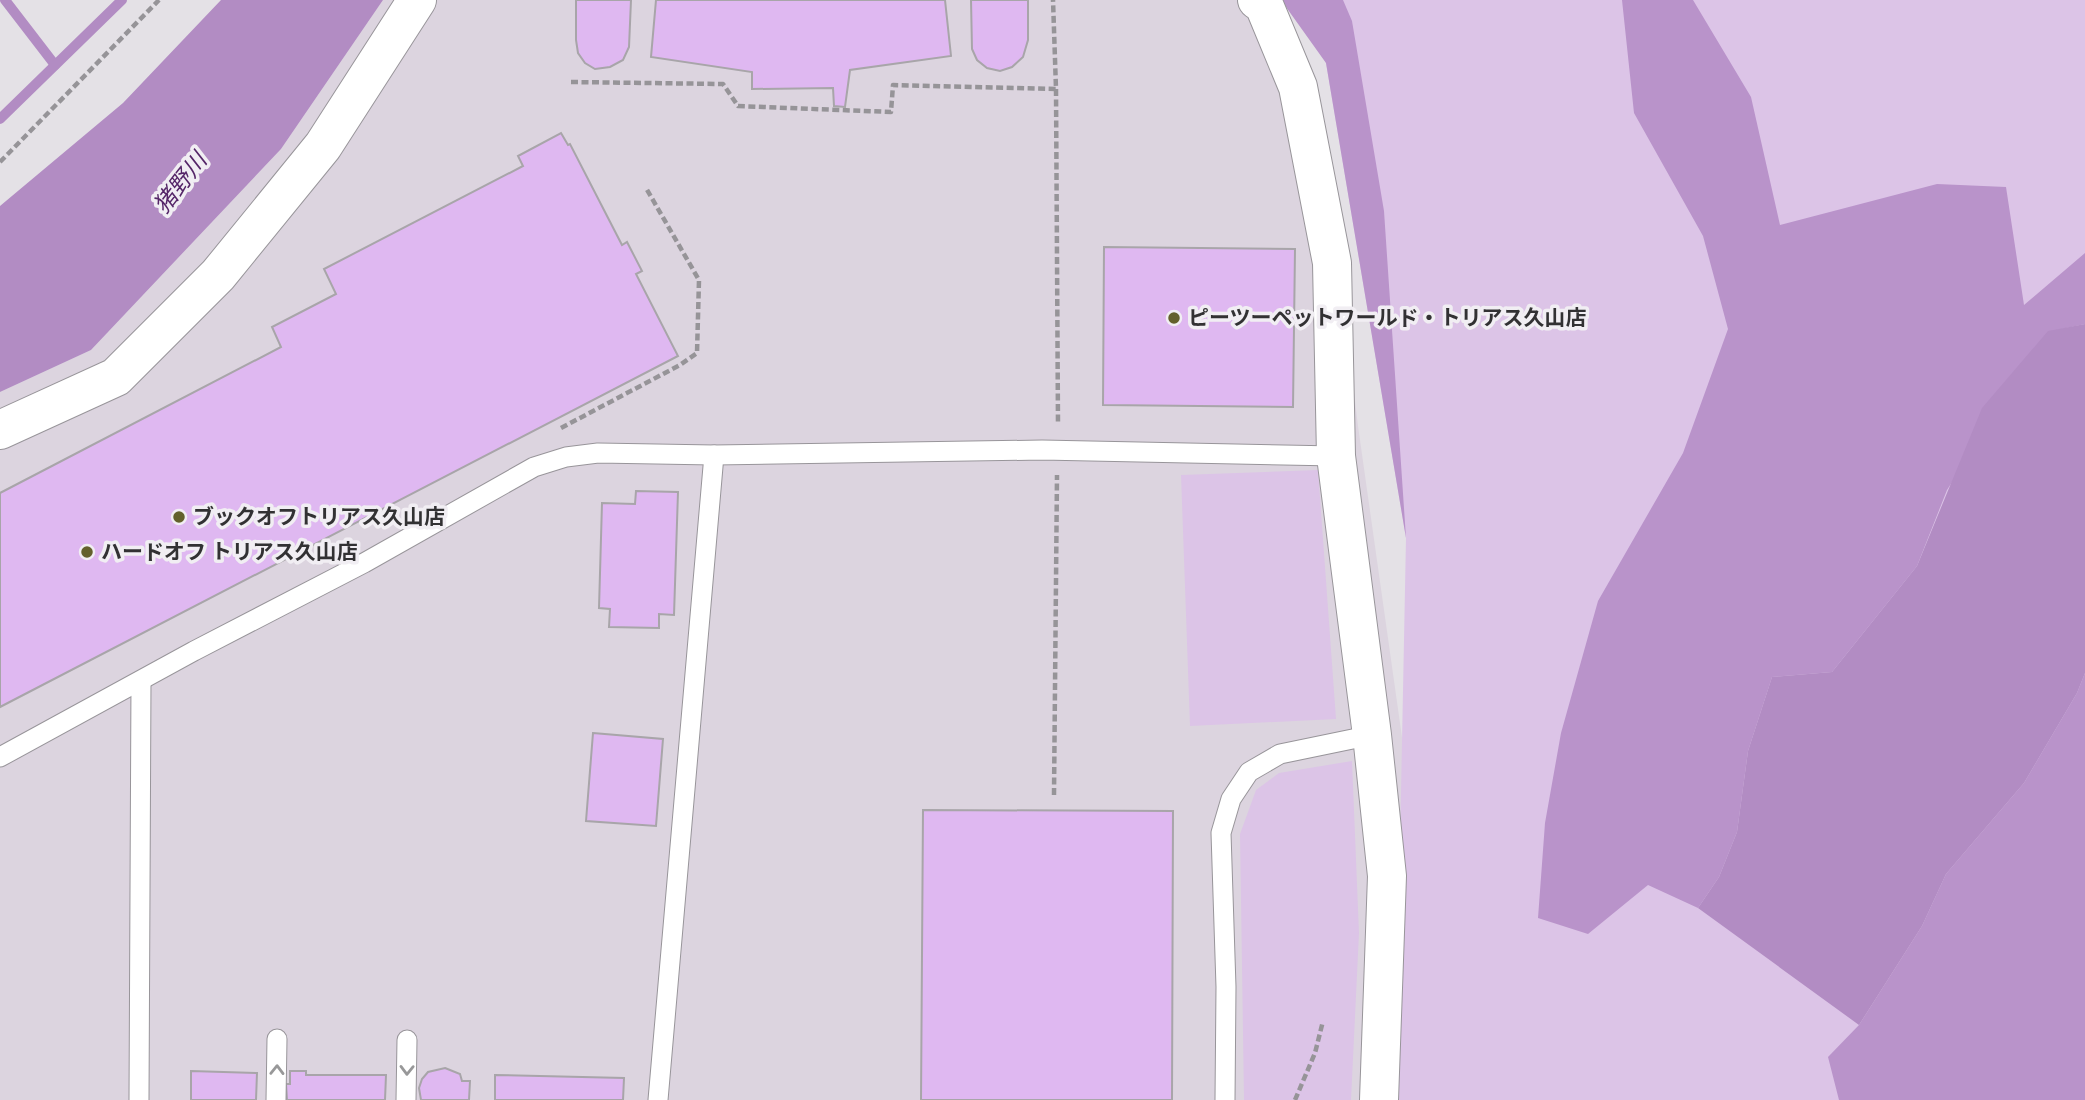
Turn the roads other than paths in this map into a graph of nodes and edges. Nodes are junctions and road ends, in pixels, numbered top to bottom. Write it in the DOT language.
graph roads {
  1 [pos="417,0"];
  2 [pos="1257,0"];
  3 [pos="0,430"];
  4 [pos="714,455"];
  5 [pos="1336,456"];
  6 [pos="141,681"];
  7 [pos="1372,735"];
  8 [pos="0,757"];
  9 [pos="277,1039"];
  10 [pos="407,1040"];
  11 [pos="139,1100"];
  12 [pos="276,1100"];
  13 [pos="406,1100"];
  14 [pos="658,1100"];
  15 [pos="1225,1100"];
  16 [pos="1379,1100"];
  1 -- 3 [label="street"];
  2 -- 5 [label="street"];
  4 -- 5 [label="lane"];
  4 -- 6 [label="lane"];
  4 -- 14 [label="lane"];
  5 -- 7 [label="street"];
  6 -- 8 [label="lane"];
  6 -- 11 [label="lane"];
  7 -- 15 [label="lane"];
  7 -- 16 [label="street"];
  12 -- 9 [label="lane, one-way"];
  10 -- 13 [label="lane, one-way"];
}
